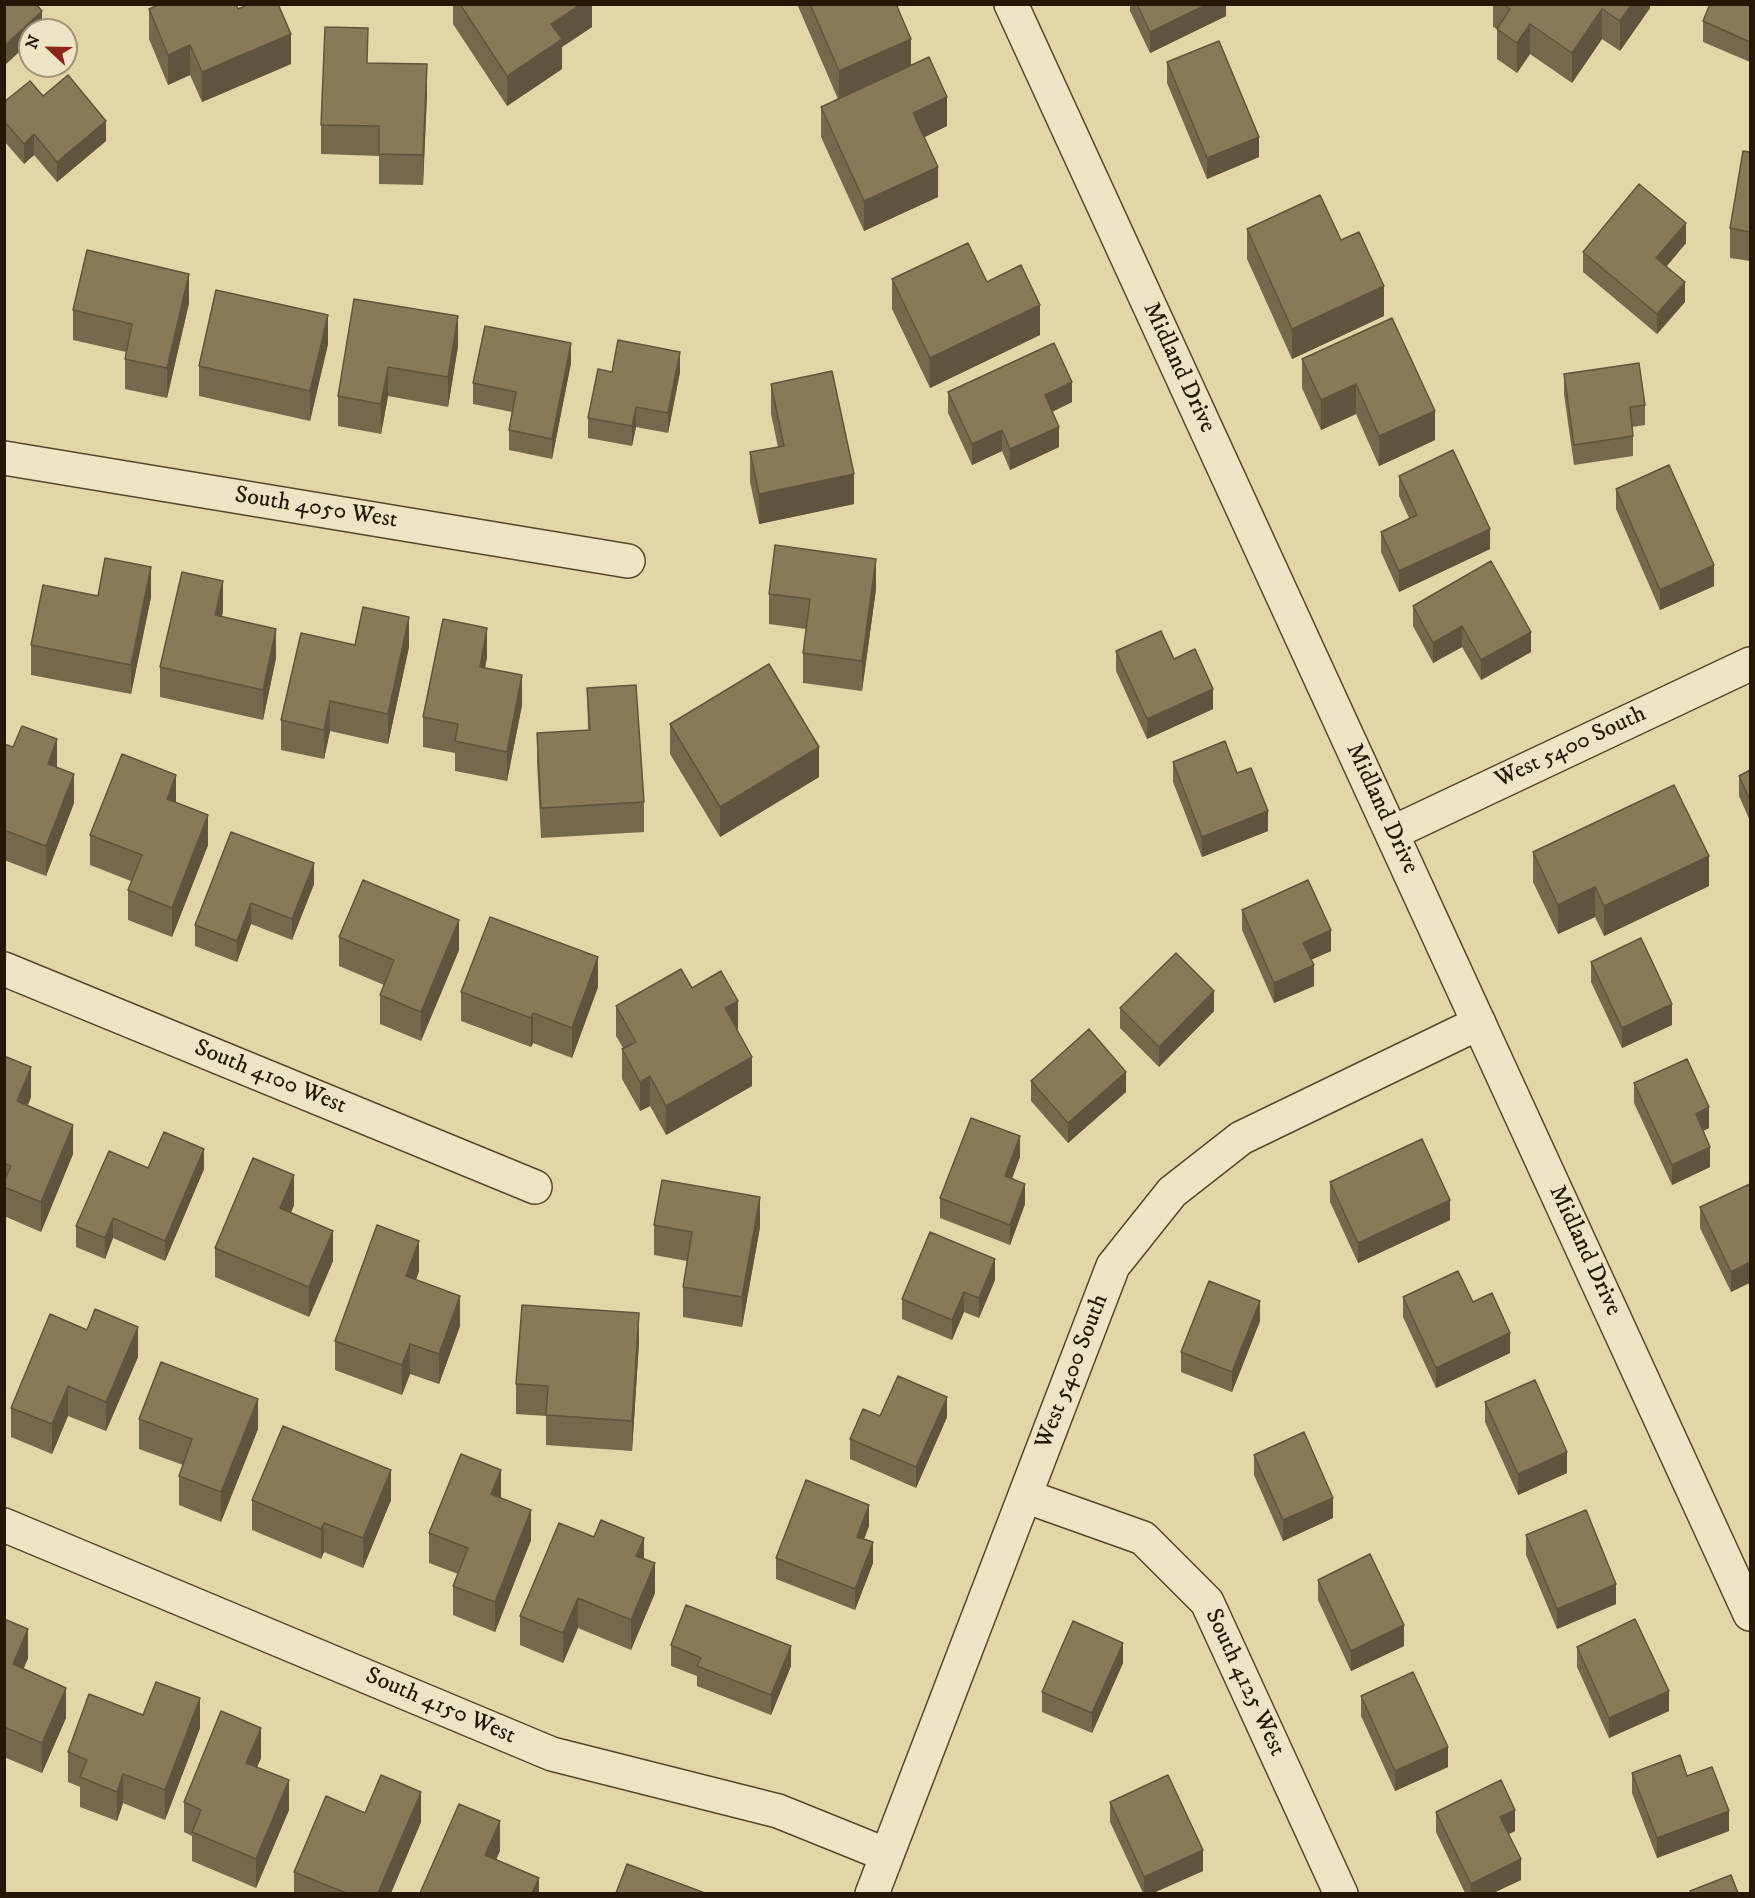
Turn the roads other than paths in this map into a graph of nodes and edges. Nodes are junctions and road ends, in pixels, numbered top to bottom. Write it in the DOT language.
graph roads {
  1 [pos="1011,4"];
  2 [pos="4,458"];
  3 [pos="628,561"];
  4 [pos="1750,664"];
  5 [pos="1392,833"];
  6 [pos="4,969"];
  7 [pos="1479,1023"];
  8 [pos="535,1186"];
  9 [pos="1025,1496"];
  10 [pos="4,1525"];
  11 [pos="1750,1614"];
  12 [pos="887,1855"];
  13 [pos="872,1893"];
  14 [pos="1341,1893"];
  1 -- 5 [label="street, Midland Drive"];
  2 -- 3 [label="street, South 4050 West"];
  4 -- 5 [label="street, West 5400 South"];
  5 -- 7 [label="street, Midland Drive"];
  6 -- 8 [label="street, South 4100 West"];
  7 -- 9 [label="street, West 5400 South"];
  7 -- 11 [label="street, Midland Drive"];
  9 -- 12 [label="street, West 5400 South"];
  9 -- 14 [label="street, South 4125 West"];
  10 -- 12 [label="street, South 4150 West"];
  12 -- 13 [label="street, West 5400 South"];
}
